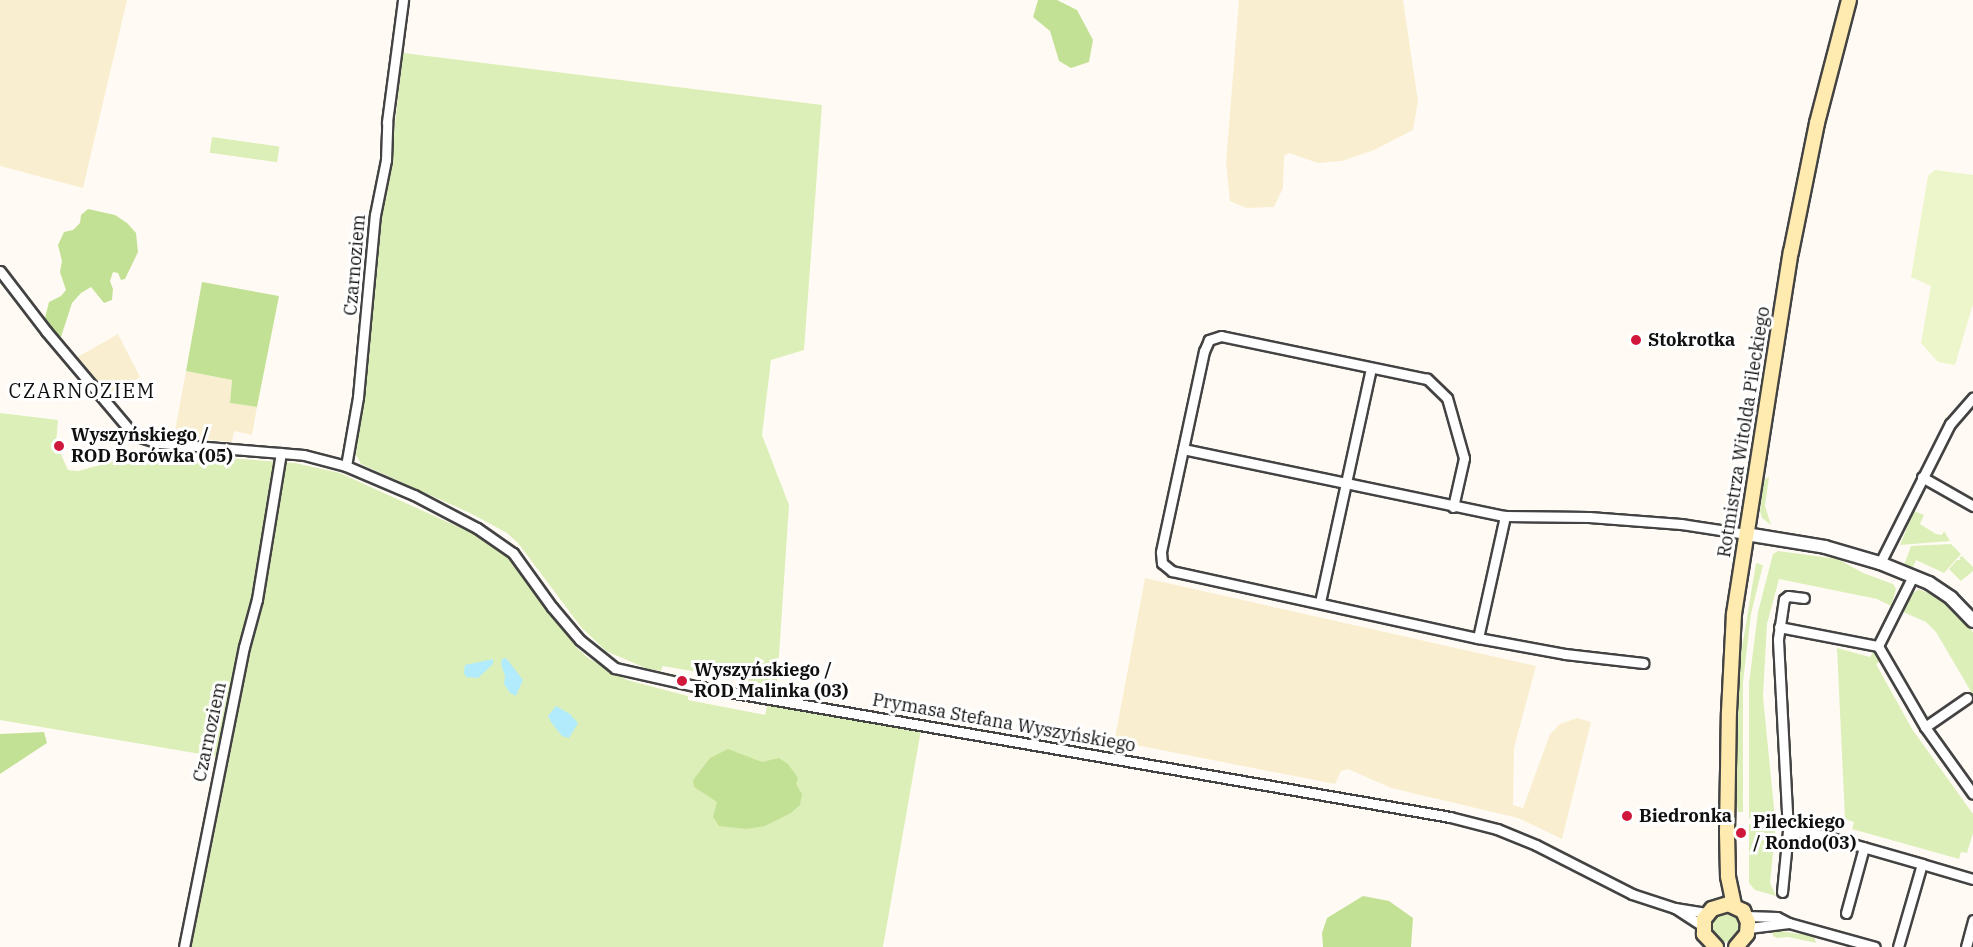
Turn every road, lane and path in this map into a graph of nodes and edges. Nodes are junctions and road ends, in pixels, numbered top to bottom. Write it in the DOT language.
graph roads {
  1 [pos="403,0"];
  2 [pos="1849,0"];
  3 [pos="0,271"];
  4 [pos="1371,369"];
  5 [pos="1973,398"];
  6 [pos="1184,449"];
  7 [pos="280,453"];
  8 [pos="346,466"];
  9 [pos="1922,477"];
  10 [pos="1345,485"];
  11 [pos="1973,506"];
  12 [pos="1453,507"];
  13 [pos="1504,516"];
  14 [pos="1746,534"];
  15 [pos="1881,563"];
  16 [pos="1913,576"];
  17 [pos="1804,598"];
  18 [pos="1320,602"];
  19 [pos="1973,621"];
  20 [pos="1779,627"];
  21 [pos="1478,638"];
  22 [pos="1878,646"];
  23 [pos="1644,663"];
  24 [pos="1967,698"];
  25 [pos="1925,727"];
  26 [pos="1973,794"];
  27 [pos="1788,831"];
  28 [pos="1864,847"];
  29 [pos="1922,864"];
  30 [pos="1973,877"];
  31 [pos="1782,892"];
  32 [pos="1728,905"];
  33 [pos="1846,913"];
  34 [pos="1705,919"];
  35 [pos="1973,920"];
  36 [pos="1748,922"];
  37 [pos="1739,946"];
  38 [pos="184,947"];
  39 [pos="1716,947"];
  40 [pos="1875,947"];
  41 [pos="1898,947"];
  42 [pos="1966,947"];
  1 -- 8 [label="street, Czarnoziem"];
  2 -- 14 [label="main road, Rotmistrza Witolda Pileckiego"];
  3 -- 7 [label="street"];
  4 -- 6 [label="street"];
  4 -- 10 [label="street"];
  4 -- 12 [label="street"];
  5 -- 9 [label="street"];
  6 -- 10 [label="street"];
  6 -- 18 [label="street"];
  7 -- 8 [label="street"];
  7 -- 38 [label="street, Czarnoziem"];
  8 -- 34 [label="street, Prymasa Stefana Wyszyńskiego"];
  9 -- 11 [label="street"];
  9 -- 15 [label="street"];
  10 -- 12 [label="street"];
  10 -- 18 [label="street"];
  12 -- 13 [label="street"];
  13 -- 14 [label="street"];
  13 -- 21 [label="street"];
  14 -- 15 [label="street"];
  14 -- 32 [label="main road, Rotmistrza Witolda Pileckiego"];
  15 -- 16 [label="street"];
  16 -- 19 [label="street"];
  16 -- 22 [label="street"];
  17 -- 20 [label="street"];
  18 -- 21 [label="street"];
  20 -- 22 [label="street"];
  20 -- 27 [label="street"];
  21 -- 23 [label="street"];
  22 -- 25 [label="street"];
  24 -- 25 [label="street"];
  25 -- 26 [label="street"];
  27 -- 28 [label="street"];
  27 -- 31 [label="street"];
  28 -- 29 [label="street"];
  28 -- 33 [label="street"];
  29 -- 30 [label="street"];
  29 -- 41 [label="street"];
  32 -- 34 [label="main road"];
  32 -- 36 [label="main road"];
  34 -- 39 [label="main road"];
  35 -- 42 [label="street"];
  36 -- 37 [label="main road"];
  36 -- 40 [label="street"];
}
